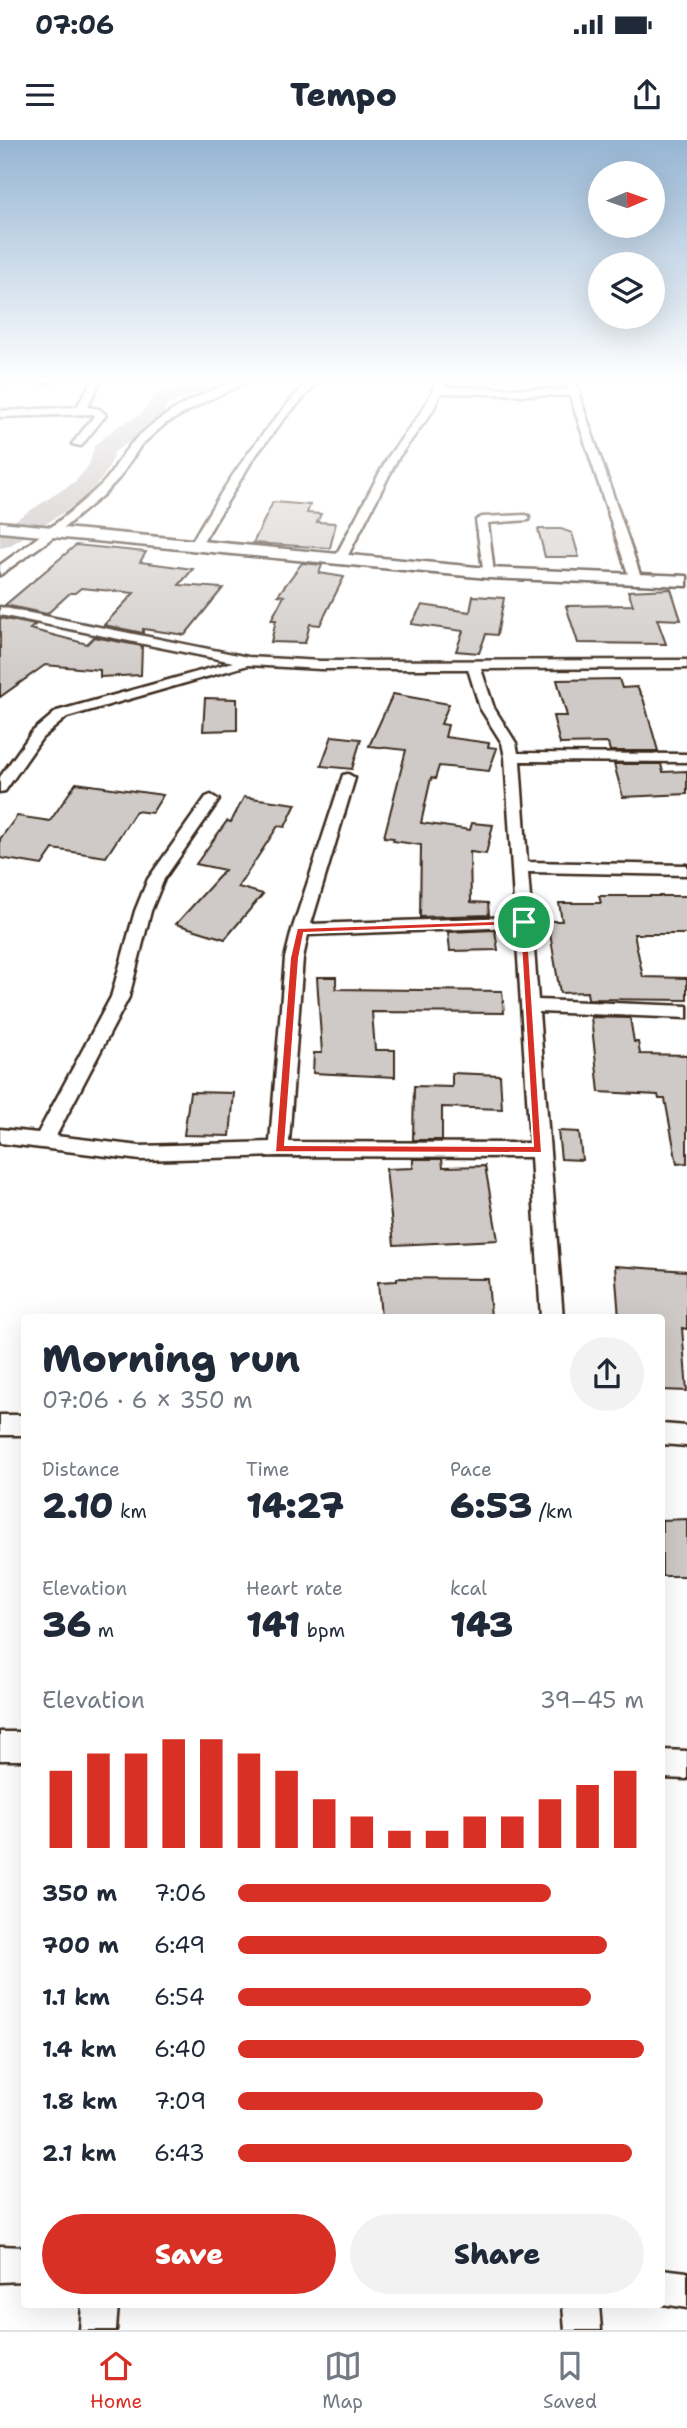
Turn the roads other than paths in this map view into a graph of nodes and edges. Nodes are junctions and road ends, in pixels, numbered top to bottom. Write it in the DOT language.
graph roads {
  1 [pos="111,481"];
  2 [pos="231,481"];
  3 [pos="380,481"];
  4 [pos="604,481"];
  5 [pos="526,518"];
  6 [pos="0,527"];
  7 [pos="50,531"];
  8 [pos="196,545"];
  9 [pos="340,559"];
  10 [pos="0,571"];
  11 [pos="488,573"];
  12 [pos="636,580"];
  13 [pos="687,581"];
  14 [pos="0,611"];
  15 [pos="248,661"];
  16 [pos="687,664"];
  17 [pos="474,666"];
  18 [pos="512,757"];
  19 [pos="687,758"];
  20 [pos="348,778"];
  21 [pos="0,788"];
  22 [pos="211,800"];
  23 [pos="518,867"];
  24 [pos="687,870"];
  25 [pos="524,922"];
  26 [pos="300,930"];
  27 [pos="530,1006"];
  28 [pos="687,1012"];
  29 [pos="0,1136"];
  30 [pos="42,1143"];
  31 [pos="279,1149"];
  32 [pos="539,1150"];
  33 [pos="552,1314"];
  34 [pos="0,1424"];
  35 [pos="21,1425"];
  36 [pos="665,1434"];
  37 [pos="687,1436"];
  38 [pos="0,1746"];
  39 [pos="21,1746"];
  40 [pos="665,1764"];
  41 [pos="687,1765"];
  42 [pos="0,2264"];
  43 [pos="21,2264"];
  44 [pos="665,2287"];
  45 [pos="687,2290"];
  46 [pos="100,2308"];
  47 [pos="581,2308"];
  48 [pos="98,2330"];
  49 [pos="583,2330"];
  1 -- 7 [label="street"];
  2 -- 8 [label="street"];
  3 -- 9 [label="street"];
  4 -- 12 [label="street"];
  5 -- 11 [label="street"];
  6 -- 7 [label="street"];
  7 -- 8 [label="street"];
  7 -- 10 [label="street"];
  8 -- 9 [label="street"];
  9 -- 11 [label="street"];
  11 -- 12 [label="street"];
  12 -- 13 [label="street"];
  14 -- 15 [label="street"];
  15 -- 17 [label="street"];
  15 -- 21 [label="street"];
  16 -- 17 [label="street"];
  17 -- 18 [label="street"];
  18 -- 19 [label="street"];
  18 -- 23 [label="street"];
  20 -- 26 [label="street"];
  22 -- 30 [label="street"];
  23 -- 24 [label="street"];
  23 -- 25 [label="street"];
  25 -- 26 [label="street"];
  25 -- 27 [label="street"];
  26 -- 31 [label="street"];
  27 -- 28 [label="street"];
  27 -- 32 [label="street"];
  29 -- 30 [label="street"];
  30 -- 31 [label="street"];
  31 -- 32 [label="street"];
  32 -- 33 [label="street"];
  34 -- 35 [label="street"];
  36 -- 37 [label="street"];
  38 -- 39 [label="street"];
  40 -- 41 [label="street"];
  42 -- 43 [label="street"];
  44 -- 45 [label="street"];
  46 -- 48 [label="street"];
  47 -- 49 [label="street"];
}
